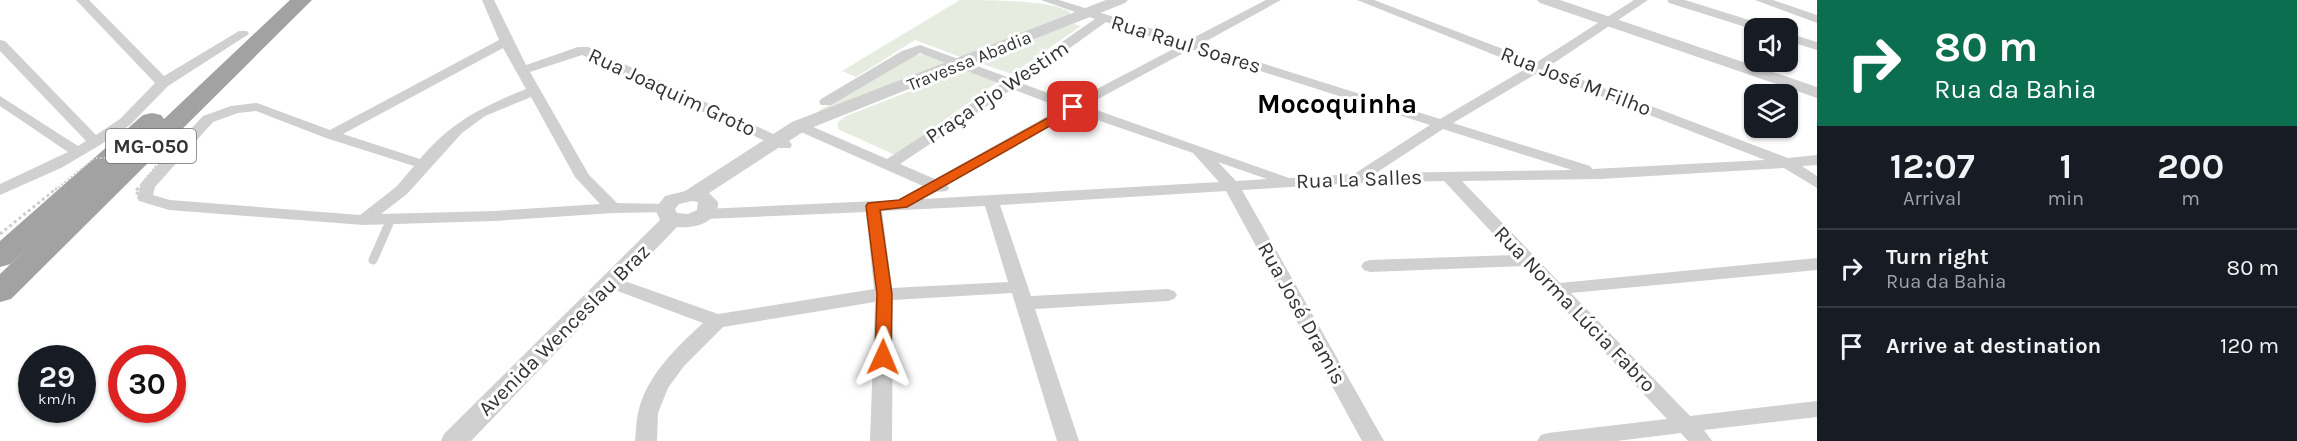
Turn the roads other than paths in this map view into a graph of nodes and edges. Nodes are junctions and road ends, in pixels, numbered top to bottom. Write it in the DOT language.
graph roads {
  1 [pos="82,0"];
  2 [pos="281,0"];
  3 [pos="302,0"];
  4 [pos="488,0"];
  5 [pos="1047,0"];
  6 [pos="1120,0"];
  7 [pos="1275,0"];
  8 [pos="1363,0"];
  9 [pos="1545,0"];
  10 [pos="1558,0"];
  11 [pos="1642,0"];
  12 [pos="1673,0"];
  13 [pos="1761,0"];
  14 [pos="1096,15"];
  15 [pos="1816,18"];
  16 [pos="1610,20"];
  17 [pos="1744,23"];
  18 [pos="243,34"];
  19 [pos="1798,40"];
  20 [pos="506,41"];
  21 [pos="0,44"];
  22 [pos="1189,45"];
  23 [pos="1817,46"];
  24 [pos="960,64"];
  25 [pos="1540,66"];
  26 [pos="524,70"];
  27 [pos="163,83"];
  28 [pos="1012,83"];
  29 [pos="1817,88"];
  30 [pos="535,90"];
  31 [pos="1817,93"];
  32 [pos="0,100"];
  33 [pos="826,102"];
  34 [pos="1073,107"];
  35 [pos="1442,124"];
  36 [pos="808,126"];
  37 [pos="331,135"];
  38 [pos="95,142"];
  39 [pos="780,142"];
  40 [pos="1198,150"];
  41 [pos="78,152"];
  42 [pos="1817,160"];
  43 [pos="422,164"];
  44 [pos="890,164"];
  45 [pos="1787,164"];
  46 [pos="1600,174"];
  47 [pos="1448,176"];
  48 [pos="1358,178"];
  49 [pos="1289,182"];
  50 [pos="1817,183"];
  51 [pos="934,184"];
  52 [pos="1231,186"];
  53 [pos="0,190"];
  54 [pos="991,201"];
  55 [pos="965,202"];
  56 [pos="902,204"];
  57 [pos="873,206"];
  58 [pos="613,208"];
  59 [pos="688,210"];
  60 [pos="391,219"];
  61 [pos="363,220"];
  62 [pos="0,257"];
  63 [pos="373,260"];
  64 [pos="1528,260"];
  65 [pos="1817,264"];
  66 [pos="1370,266"];
  67 [pos="619,285"];
  68 [pos="1555,288"];
  69 [pos="0,292"];
  70 [pos="884,294"];
  71 [pos="1022,295"];
  72 [pos="1168,295"];
  73 [pos="717,321"];
  74 [pos="1817,409"];
  75 [pos="1686,425"];
  76 [pos="454,441"];
  77 [pos="472,441"];
  78 [pos="645,441"];
  79 [pos="881,441"];
  80 [pos="1068,441"];
  81 [pos="1373,441"];
  82 [pos="1548,441"];
  83 [pos="1701,441"];
  1 -- 27 [label="street"];
  2 -- 18 [label="highway, MG-050"];
  3 -- 69 [label="highway, MG-050"];
  4 -- 20 [label="street"];
  5 -- 14 [label="street, Rua Raul Soares"];
  6 -- 14 [label="street, Travessa Abadia"];
  7 -- 22 [label="street"];
  8 -- 25 [label="street, Rua José M Filho"];
  9 -- 16 [label="street"];
  10 -- 16 [label="street"];
  11 -- 16 [label="street"];
  12 -- 17 [label="street"];
  13 -- 15 [label="street"];
  14 -- 22 [label="street, Rua Raul Soares"];
  14 -- 24 [label="street, Travessa Abadia"];
  14 -- 28 [label="street, Praça Pjo Westim"];
  16 -- 25 [label="street"];
  16 -- 29 [label="street"];
  16 -- 31 [label="street"];
  18 -- 27 [label="street"];
  18 -- 62 [label="highway, MG-050"];
  19 -- 23 [label="street"];
  20 -- 26 [label="street"];
  20 -- 37 [label="street"];
  21 -- 38 [label="street"];
  22 -- 34 [label="street"];
  22 -- 35 [label="street, Rua Raul Soares"];
  24 -- 28 [label="street"];
  24 -- 33 [label="street"];
  24 -- 36 [label="street, Travessa Abadia"];
  25 -- 35 [label="street"];
  25 -- 45 [label="street, Rua José M Filho"];
  26 -- 30 [label="street"];
  26 -- 39 [label="street, Rua Joaquim Groto"];
  27 -- 38 [label="street"];
  28 -- 34 [label="street"];
  28 -- 44 [label="street, Praça Pjo Westim"];
  30 -- 43 [label="street"];
  30 -- 58 [label="street"];
  32 -- 41 [label="street"];
  34 -- 40 [label="street"];
  34 -- 51 [label="street"];
  35 -- 46 [label="street, Rua Raul Soares"];
  35 -- 48 [label="street"];
  36 -- 39 [label="street, Travessa Abadia"];
  36 -- 44 [label="street"];
  37 -- 43 [label="street"];
  37 -- 61 [label="street, Rua La Salles"];
  38 -- 41 [label="street"];
  39 -- 59 [label="street, Avenida Wenceslau Braz"];
  40 -- 49 [label="street"];
  40 -- 52 [label="street, Rua José Dramis"];
  41 -- 53 [label="street"];
  42 -- 45 [label="street, Rua La Salles"];
  43 -- 61 [label="street"];
  44 -- 51 [label="street"];
  45 -- 46 [label="street, Rua La Salles"];
  45 -- 50 [label="street, Rua José M Filho"];
  46 -- 47 [label="street, Rua La Salles"];
  47 -- 48 [label="street, Rua La Salles"];
  47 -- 64 [label="street, Rua Norma Lúcia Fabro"];
  48 -- 49 [label="street, Rua La Salles"];
  49 -- 52 [label="street, Rua La Salles"];
  51 -- 55 [label="street"];
  51 -- 56 [label="street"];
  52 -- 54 [label="street, Rua La Salles"];
  52 -- 81 [label="street, Rua José Dramis"];
  54 -- 55 [label="street, Rua La Salles"];
  54 -- 71 [label="street"];
  55 -- 56 [label="street, Rua La Salles"];
  56 -- 57 [label="street, Rua La Salles"];
  57 -- 59 [label="street, Rua La Salles"];
  57 -- 70 [label="street"];
  58 -- 59 [label="street, Rua La Salles"];
  58 -- 60 [label="street, Rua La Salles"];
  59 -- 67 [label="street, Avenida Wenceslau Braz"];
  60 -- 61 [label="street, Rua La Salles"];
  60 -- 63 [label="lane"];
  64 -- 66 [label="street"];
  64 -- 68 [label="street, Rua Norma Lúcia Fabro"];
  65 -- 68 [label="street"];
  67 -- 73 [label="street"];
  67 -- 76 [label="street, Avenida Wenceslau Braz"];
  67 -- 77 [label="street, Avenida Wenceslau Braz"];
  68 -- 75 [label="street, Rua Norma Lúcia Fabro"];
  70 -- 71 [label="street"];
  70 -- 73 [label="street"];
  70 -- 79 [label="street"];
  71 -- 72 [label="street"];
  71 -- 80 [label="street"];
  73 -- 78 [label="street"];
  74 -- 75 [label="street"];
  75 -- 82 [label="street"];
  75 -- 83 [label="street, Rua Norma Lúcia Fabro"];
}
